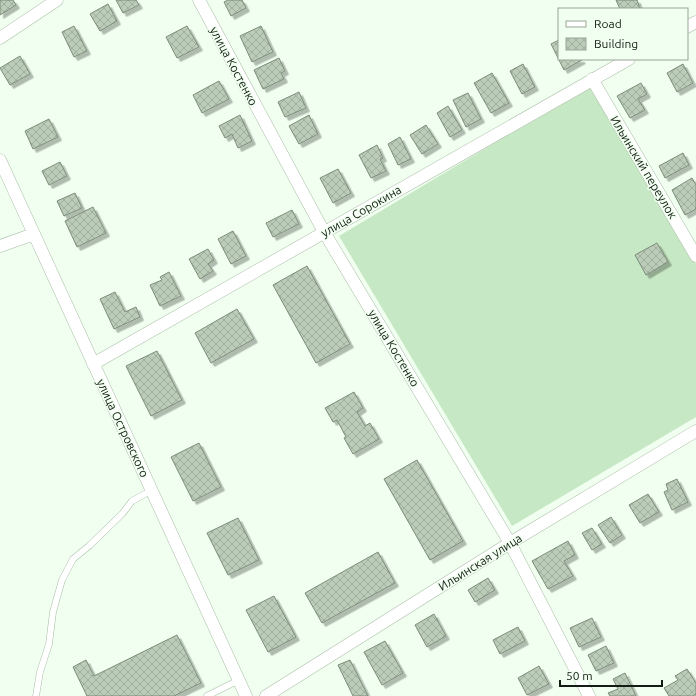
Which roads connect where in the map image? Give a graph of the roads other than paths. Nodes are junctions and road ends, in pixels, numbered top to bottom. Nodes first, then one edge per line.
1 (57, 0) edge
2 (198, 0) edge
3 (0, 38) edge
4 (627, 60) edge
5 (592, 79) junction
6 (0, 160) edge
7 (324, 232) junction
8 (34, 234) junction
9 (0, 246) edge
10 (696, 256) edge
11 (93, 364) junction
12 (696, 431) edge
13 (152, 490) junction
14 (510, 543) junction
15 (239, 680) junction
16 (36, 696) edge
17 (207, 696) edge
18 (246, 696) edge
19 (266, 696) edge
20 (589, 696) edge

1 - 3 street
2 - 7 street, улица Костенко
4 - 5 street, улица Сорокина
5 - 7 street, улица Сорокина
5 - 10 street, Ильинский переулок
6 - 8 street, улица Островского
7 - 11 street, улица Сорокина
7 - 14 street, улица Костенко
8 - 9 street
8 - 11 street, улица Островского
11 - 13 street, улица Островского
12 - 14 street, Ильинская улица
13 - 15 street, улица Островского
13 - 16 lane
14 - 19 street, Ильинская улица
14 - 20 street, улица Костенко
15 - 17 lane
15 - 18 street, улица Островского

